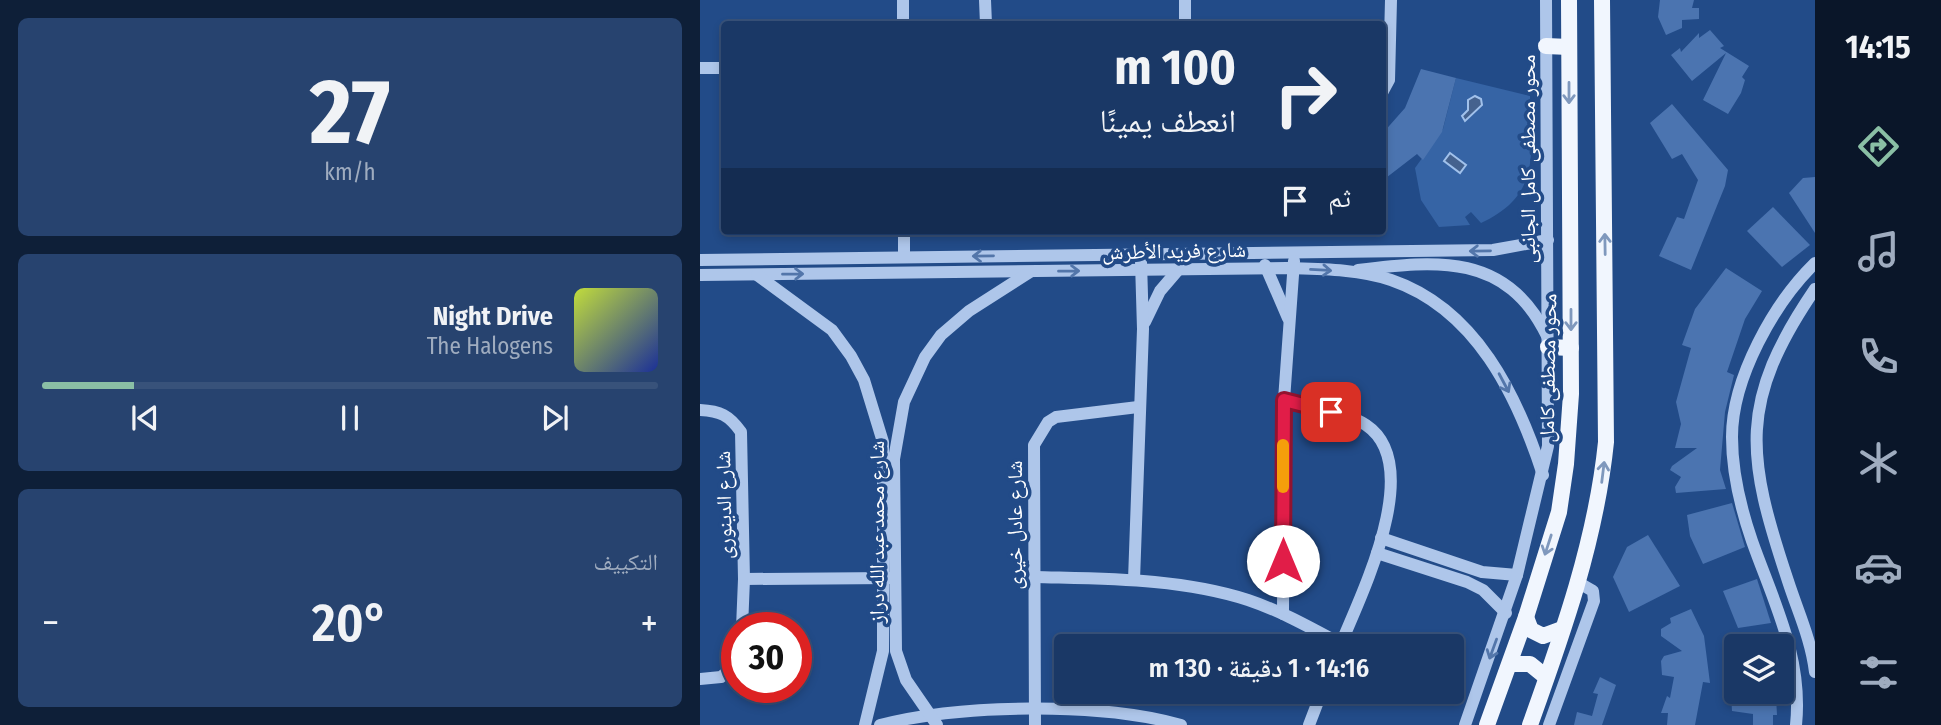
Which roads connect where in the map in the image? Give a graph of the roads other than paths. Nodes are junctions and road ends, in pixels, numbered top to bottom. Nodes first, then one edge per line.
1 (903, 0) edge
2 (985, 0) edge
3 (1185, 0) edge
4 (1391, 0) edge
5 (1546, 0) edge
6 (1569, 0) edge
7 (1602, 0) edge
8 (903, 21) edge
9 (986, 21) edge
10 (1185, 21) edge
11 (1546, 46) junction
12 (1569, 47) junction
13 (700, 68) edge
14 (721, 68) edge
15 (1386, 86) edge
16 (904, 235) edge
17 (1548, 240) junction
18 (1269, 253) junction
19 (1288, 253) junction
20 (1141, 254) junction
21 (904, 257) junction
22 (836, 258) junction
23 (700, 260) edge
24 (1815, 263) edge
25 (1266, 269) junction
26 (1295, 269) junction
27 (1141, 270) junction
28 (1178, 270) junction
29 (1030, 271) junction
30 (1347, 271) junction
31 (836, 274) junction
32 (700, 275) edge
33 (757, 275) junction
34 (1815, 289) edge
35 (1288, 318) junction
36 (1143, 329) junction
37 (1548, 343) junction
38 (1571, 348) junction
39 (1284, 400) junction
40 (1138, 407) junction
41 (700, 410) edge
42 (889, 459) junction
43 (1542, 475) junction
44 (1381, 538) junction
45 (1377, 553) junction
46 (1517, 575) junction
47 (1034, 577) junction
48 (889, 578) junction
49 (744, 579) junction
50 (1134, 580) junction
51 (1579, 583) junction
52 (1799, 608) junction
53 (743, 612) edge
54 (1506, 613) junction
55 (1283, 614) junction
56 (1526, 617) junction
57 (1782, 618) junction
58 (1805, 627) junction
59 (1562, 629) junction
60 (1320, 634) edge
61 (1345, 634) edge
62 (1787, 634) joint
63 (890, 651) junction
64 (1510, 664) junction
65 (1794, 667) edge
66 (1815, 673) edge
67 (721, 677) edge
68 (1546, 677) junction
69 (700, 679) edge
70 (1317, 704) edge
71 (1035, 709) junction
72 (934, 720) edge
73 (865, 725) edge
74 (880, 725) edge
75 (1035, 725) edge
76 (1181, 725) edge
77 (1309, 725) edge
78 (1465, 725) edge
79 (1487, 725) edge
80 (1530, 725) edge
81 (1549, 725) edge
82 (1796, 725) edge

1 - 8 street
2 - 9 street
3 - 10 street
4 - 15 street
5 - 11 street, محور مصطفى كامل الجانبى
6 - 12 main road, محور مصطفى كامل
51 -> 7 main road
11 - 12 main road
11 - 17 street, محور مصطفى كامل الجانبى
12 -> 38 main road, محور مصطفى كامل
13 - 14 street
16 - 21 street
17 -> 19 street, شارع فريد الأطرش
17 - 37 street, محور مصطفى كامل الجانبى
18 - 19 street, شارع فريد الأطرش
18 - 20 street, شارع فريد الأطرش
18 - 25 street
19 - 26 street
20 -> 21 street, شارع فريد الأطرش
20 - 27 street
21 - 22 street, شارع فريد الأطرش
22 - 23 street, شارع فريد الأطرش
22 - 31 street
24 - 57 street
25 - 26 street, شارع فريد الأطرش
25 - 28 street, شارع فريد الأطرش
25 - 35 street
26 -> 30 street, شارع فريد الأطرش
26 - 35 street
27 - 28 street, شارع فريد الأطرش
29 -> 27 street, شارع فريد الأطرش
27 - 36 street
28 - 36 street
29 - 31 street, شارع فريد الأطرش
29 - 42 street, شارع محمد عبد الله دراز
30 - 37 street
30 -> 43 street, شارع فريد الأطرش
33 -> 31 street, شارع فريد الأطرش
32 - 33 street, شارع فريد الأطرش
33 - 42 street, شارع محمد عبد الله دراز
34 - 52 street
35 - 39 street
36 - 40 street
37 - 38 main road
37 - 43 street, محور مصطفى كامل الجانبى
38 -> 56 main road, محور مصطفى كامل
39 - 44 street
39 - 55 street
40 - 47 street, شارع عادل خيرى
40 - 50 street
41 - 49 street, شارع الدينورى
42 - 48 street, شارع محمد عبد الله دراز
43 - 46 street, محور مصطفى كامل الجانبى
44 - 45 street
44 - 46 street
45 - 54 street
45 - 61 street
46 - 54 street, محور مصطفى كامل الجانبى
47 - 50 street
47 - 71 street, شارع عادل خيرى
48 - 49 street
48 - 63 street, شارع محمد عبد الله دراز
49 - 53 street, شارع الدينورى
50 - 55 street
51 - 59 main road
51 - 81 street
52 - 57 street
52 - 58 street
54 -> 78 street, محور مصطفى كامل الجانبى
55 - 60 street
56 - 59 main road
56 - 64 main road, محور مصطفى كامل
57 - 62 street
58 - 62 street
58 - 66 street
59 - 68 main road
63 - 72 street, شارع محمد عبد الله دراز
63 - 73 street, شارع محمد عبد الله دراز
64 - 68 main road
64 - 79 main road, محور مصطفى كامل
65 - 82 street
67 - 69 street
68 - 80 main road
70 - 77 street
71 - 72 street
71 - 75 street, شارع عادل خيرى
71 - 76 street
72 - 74 street

